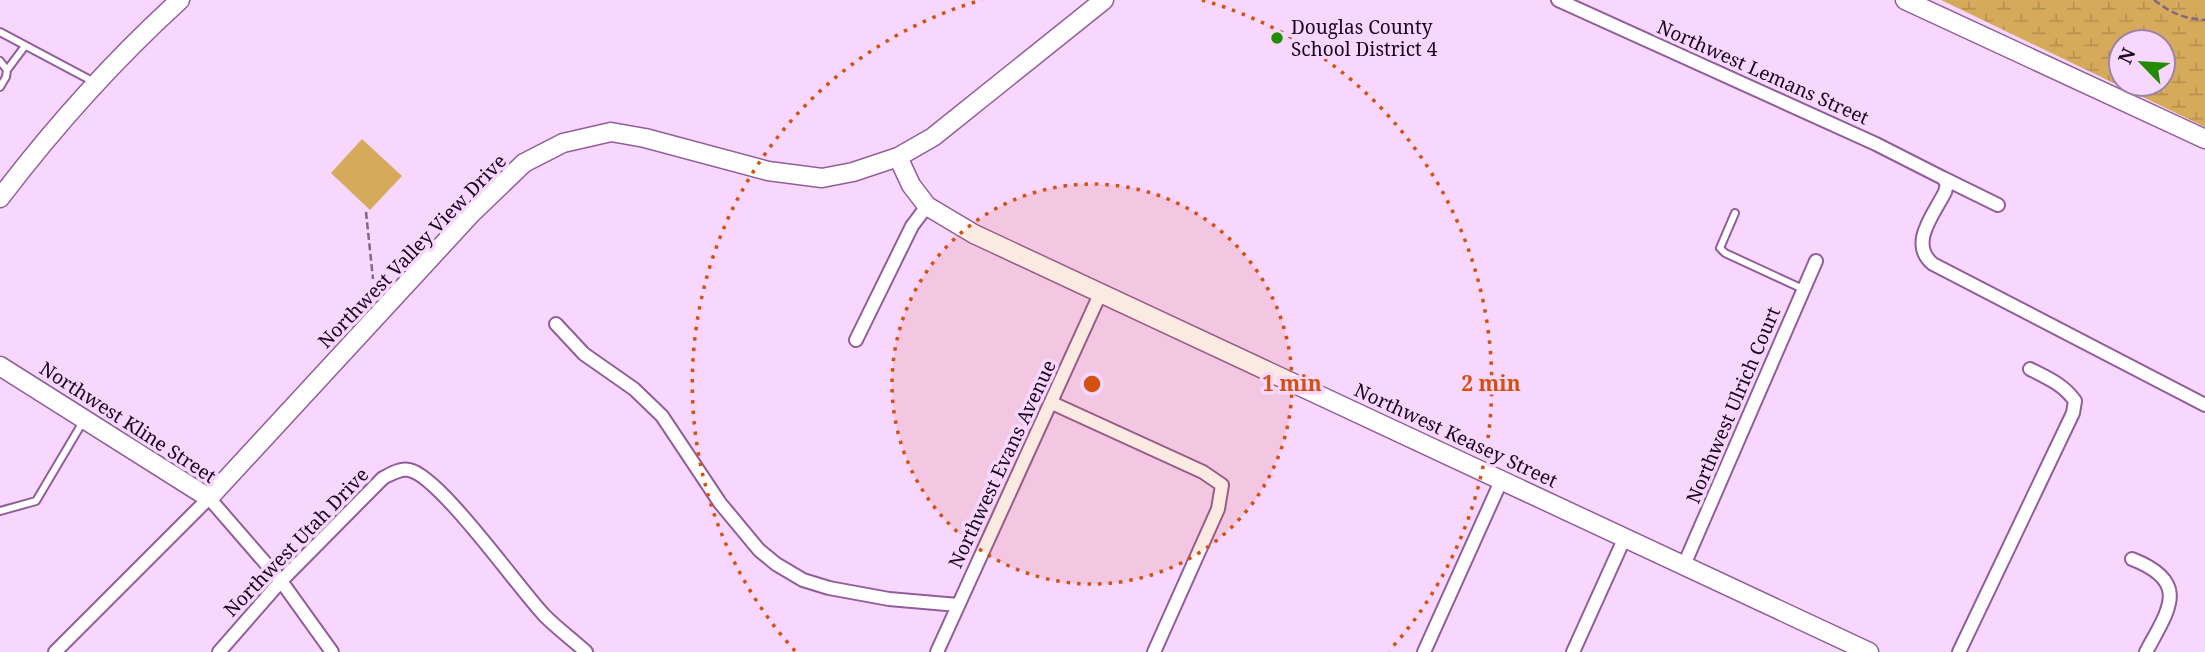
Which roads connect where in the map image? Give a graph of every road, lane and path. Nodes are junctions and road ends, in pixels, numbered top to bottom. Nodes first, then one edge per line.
1 (180, 0) edge
2 (1104, 0) edge
3 (1558, 0) edge
4 (1905, 0) edge
5 (2154, 0) edge
6 (2205, 20) edge
7 (0, 32) edge
8 (26, 46) junction
9 (0, 61) edge
10 (7, 70) junction
11 (96, 83) junction
12 (0, 87) edge
13 (2205, 139) edge
14 (898, 158) junction
15 (1943, 177) junction
16 (0, 198) edge
17 (1998, 205) dead end
18 (927, 206) junction
19 (366, 212) dead end
20 (1735, 213) dead end
21 (1816, 261) dead end
22 (373, 279) dead end
23 (1804, 289) junction
24 (1101, 292) junction
25 (556, 324) dead end
26 (856, 340) dead end
27 (0, 366) edge
28 (2030, 369) dead end
29 (1052, 403) junction
30 (2205, 405) edge
31 (85, 419) junction
32 (1502, 479) junction
33 (209, 498) junction
34 (0, 511) edge
35 (1625, 537) junction
36 (2132, 559) dead end
37 (1684, 565) junction
38 (281, 581) junction
39 (958, 605) junction
40 (1844, 647) edge
41 (55, 652) edge
42 (219, 652) edge
43 (332, 652) edge
44 (586, 652) edge
45 (937, 652) edge
46 (1154, 652) edge
47 (1423, 652) edge
48 (1573, 652) edge
49 (1869, 652) edge
50 (1959, 652) edge
51 (2146, 652) edge

1 - 11 street
2 - 14 street, Northwest Valley View Drive
3 - 15 street, Northwest Lemans Street
4 - 13 street
5 - 6 path
7 - 8 lane
8 - 10 lane
8 - 11 lane
9 - 10 lane
10 - 12 lane
11 - 16 street
14 - 18 street, Northwest Keasey Street
14 - 33 street, Northwest Valley View Drive
15 - 17 street, Northwest Lemans Street
15 - 30 street
18 - 24 street, Northwest Keasey Street
18 - 26 street
19 - 22 path
20 - 23 lane
21 - 23 street, Northwest Ulrich Court
23 - 37 street, Northwest Ulrich Court
24 - 29 street, Northwest Evans Avenue
24 - 32 street, Northwest Keasey Street
25 - 39 street
27 - 31 street, Northwest Kline Street
28 - 50 street
29 - 39 street, Northwest Evans Avenue
29 - 46 street
31 - 33 street, Northwest Kline Street
31 - 34 lane
32 - 35 street, Northwest Keasey Street
32 - 47 street
33 - 38 street, Northwest Kline Street
33 - 41 street, Northwest Valley View Drive
35 - 37 street, Northwest Keasey Street
35 - 48 street
36 - 51 street
37 - 40 street, Northwest Keasey Street
38 - 42 street, Northwest Utah Drive
38 - 43 street, Northwest Kline Street
38 - 44 street, Northwest Utah Drive
39 - 45 street, Northwest Evans Avenue
40 - 49 street, Northwest Keasey Street

